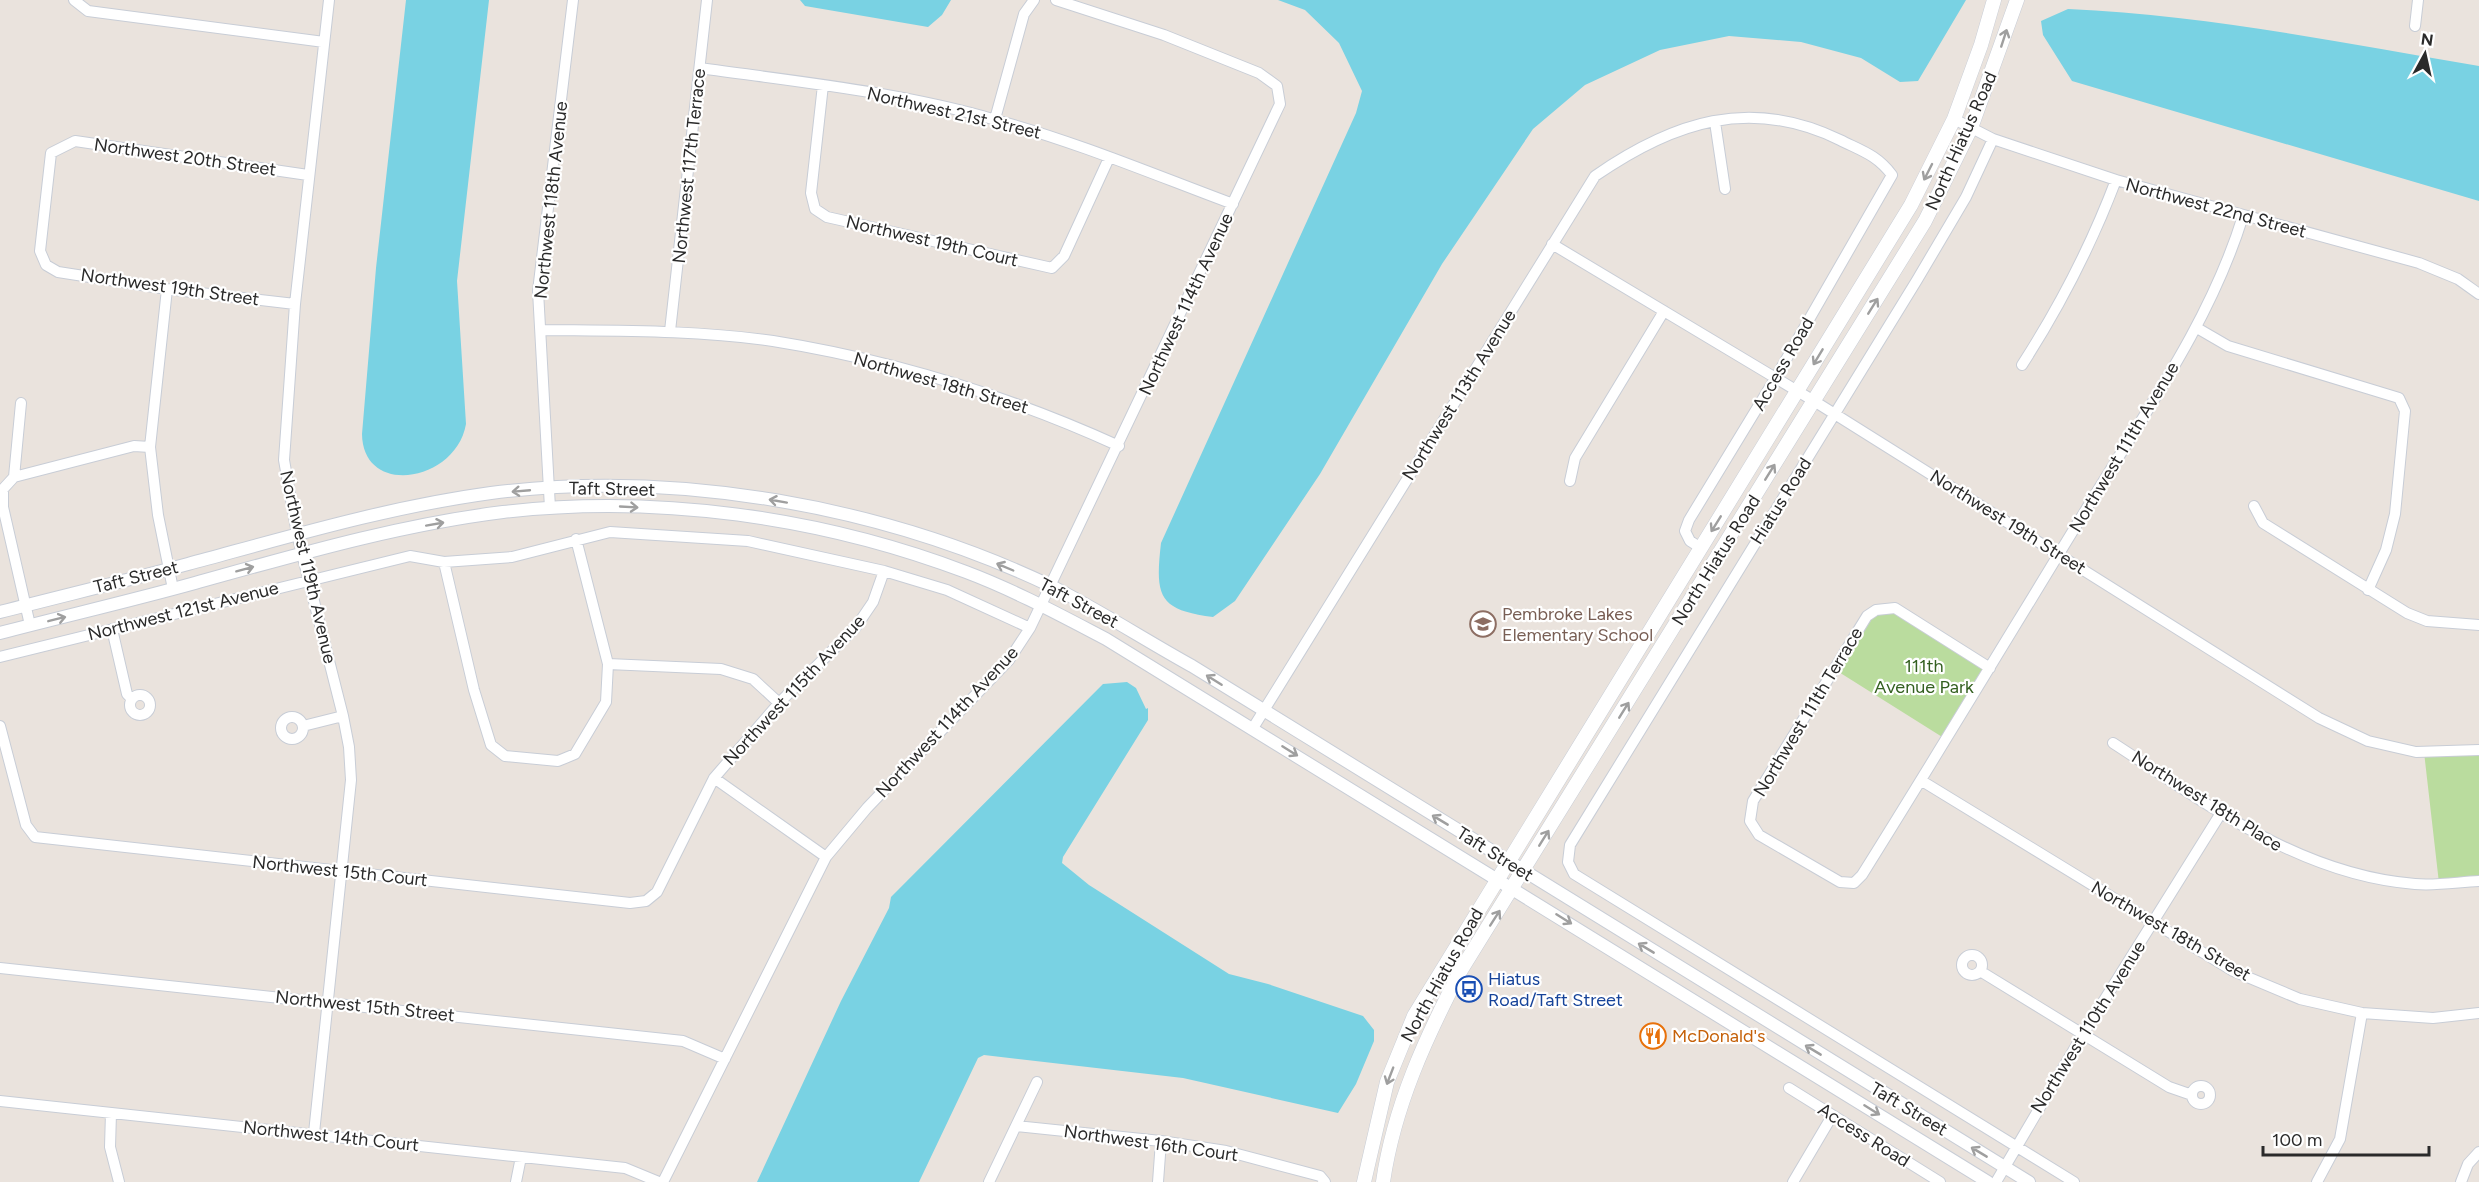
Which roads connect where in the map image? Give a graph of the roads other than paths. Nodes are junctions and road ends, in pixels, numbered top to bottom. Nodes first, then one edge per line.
1 (329, 0) edge
2 (573, 0) edge
3 (707, 0) edge
4 (1034, 0) edge
5 (1056, 0) edge
6 (1994, 0) edge
7 (2017, 0) edge
8 (2418, 0) edge
9 (74, 1) edge
10 (2415, 26) dead end
11 (324, 42) junction
12 (700, 68) junction
13 (823, 85) junction
14 (995, 119) junction
15 (1954, 119) junction
16 (1715, 122) junction
17 (1971, 128) junction
18 (1993, 140) junction
19 (1109, 158) junction
20 (308, 175) junction
21 (2116, 180) junction
22 (1725, 189) dead end
23 (1233, 204) junction
24 (2243, 216) junction
25 (1552, 244) junction
26 (46, 265) joint
27 (167, 289) junction
28 (2479, 294) edge
29 (295, 304) junction
30 (1664, 311) junction
31 (2197, 328) junction
32 (542, 330) junction
33 (670, 332) junction
34 (2022, 364) dead end
35 (1776, 377) junction
36 (1797, 391) junction
37 (1814, 401) junction
38 (21, 403) dead end
39 (1835, 414) junction
40 (1119, 446) junction
41 (150, 447) junction
42 (14, 477) junction
43 (1570, 481) dead end
44 (549, 488) junction
45 (805, 506) junction
46 (2254, 506) dead end
47 (550, 508) junction
48 (800, 525) junction
49 (297, 534) junction
50 (576, 538) junction
51 (1701, 548) junction
52 (302, 554) junction
53 (2059, 554) junction
54 (444, 562) junction
55 (169, 569) junction
56 (884, 571) junction
57 (309, 579) junction
58 (1051, 586) junction
59 (173, 589) junction
60 (2368, 590) junction
61 (1042, 605) junction
62 (25, 606) junction
63 (0, 612) edge
64 (30, 625) junction
65 (2479, 625) edge
66 (1030, 628) junction
67 (112, 629) junction
68 (0, 633) edge
69 (0, 657) edge
70 (608, 664) junction
71 (1990, 668) junction
72 (132, 699) dead end
73 (779, 703) junction
74 (1263, 710) junction
75 (343, 716) junction
76 (0, 726) edge
77 (303, 726) dead end
78 (1253, 728) junction
79 (2113, 743) dead end
80 (1576, 749) junction
81 (2479, 750) edge
82 (1338, 757) junction
83 (1593, 759) junction
84 (1327, 774) junction
85 (714, 778) junction
86 (1922, 781) junction
87 (2221, 813) junction
88 (826, 857) junction
89 (1508, 862) junction
90 (1568, 862) joint
91 (342, 870) junction
92 (1523, 873) junction
93 (1497, 878) junction
94 (2479, 881) edge
95 (1854, 883) joint
96 (1514, 888) junction
97 (646, 901) joint
98 (2153, 923) junction
99 (1670, 962) junction
100 (0, 968) edge
101 (1980, 971) dead end
102 (1658, 978) junction
103 (329, 1003) junction
104 (2362, 1013) junction
105 (2479, 1013) edge
106 (1771, 1025) junction
107 (2083, 1034) junction
108 (1760, 1041) junction
109 (725, 1059) junction
110 (1037, 1082) dead end
111 (1789, 1088) dead end
112 (2192, 1095) dead end
113 (0, 1101) edge
114 (111, 1113) junction
115 (1832, 1116) junction
116 (1016, 1126) junction
117 (314, 1133) junction
118 (1161, 1141) junction
119 (2015, 1146) junction
120 (2479, 1152) edge
121 (520, 1157) junction
122 (2004, 1167) junction
123 (1323, 1179) edge
124 (119, 1182) edge
125 (516, 1182) edge
126 (661, 1182) edge
127 (989, 1182) edge
128 (1158, 1182) edge
129 (1364, 1182) edge
130 (1383, 1182) edge
131 (1793, 1182) edge
132 (1940, 1182) edge
133 (1988, 1182) edge
134 (1996, 1182) edge
135 (2029, 1182) edge
136 (2074, 1182) edge
137 (2317, 1182) edge
138 (2461, 1182) edge

1 - 11 street, Northwest 119th Avenue
2 - 32 street, Northwest 118th Avenue
3 - 12 street, Northwest 117th Terrace
4 - 14 street
5 - 23 street, Northwest 114th Avenue
6 - 15 main road, North Hiatus Road
17 -> 7 main road, North Hiatus Road
8 - 10 street
9 - 11 street
11 - 20 street, Northwest 119th Avenue
12 - 13 street, Northwest 21st Street
12 - 33 street, Northwest 117th Terrace
13 - 14 street, Northwest 21st Street
13 - 19 street, Northwest 19th Court
14 - 19 street, Northwest 21st Street
15 - 17 street, Northwest 22nd Street
15 -> 36 main road, North Hiatus Road
16 - 22 street
16 - 25 street, Northwest 113th Avenue
16 - 35 street, Access Road
17 - 18 street, Northwest 22nd Street
37 -> 17 main road, North Hiatus Road
18 - 21 street, Northwest 22nd Street
18 - 39 street, Hiatus Road
19 - 23 street, Northwest 21st Street
20 - 26 street, Northwest 20th Street
20 - 29 street, Northwest 119th Avenue
21 - 24 street, Northwest 22nd Street
21 - 34 street
23 - 40 street, Northwest 114th Avenue
24 - 28 street, Northwest 22nd Street
24 - 31 street, Northwest 111th Avenue
25 - 30 street, Northwest 19th Street
25 - 74 street, Northwest 113th Avenue
26 - 27 street, Northwest 19th Street
27 - 29 street, Northwest 19th Street
27 - 41 street
29 - 49 street, Northwest 119th Avenue
30 - 35 street, Northwest 19th Street
30 - 43 street
31 - 53 street, Northwest 111th Avenue
31 - 60 street
32 - 33 street, Northwest 18th Street
32 - 44 street, Northwest 118th Avenue
33 - 40 street, Northwest 18th Street
35 - 36 street, Northwest 19th Street
35 - 51 street, Access Road
36 - 37 street, Northwest 19th Street
36 -> 51 main road, North Hiatus Road
37 - 39 street, Northwest 19th Street
83 -> 37 main road, North Hiatus Road
38 - 42 street
39 - 53 street, Northwest 19th Street
39 - 90 street, Hiatus Road
40 - 58 street, Northwest 114th Avenue
41 - 42 street
41 - 55 street
42 - 62 street
45 -> 44 street, Taft Street
44 - 47 street, Northwest 118th Avenue
44 -> 49 street, Taft Street
45 - 48 street
58 -> 45 street, Taft Street
46 - 60 street
47 -> 48 street, Taft Street
52 -> 47 street, Taft Street
48 - 61 street, Taft Street
49 - 52 street, Northwest 119th Avenue
49 - 55 street, Taft Street
50 - 54 street, Northwest 121st Avenue
50 - 56 street, Northwest 121st Avenue
50 - 70 street
51 - 80 main road, North Hiatus Road
52 - 57 street, Northwest 119th Avenue
59 -> 52 street, Taft Street
53 - 71 street, Northwest 111th Avenue
53 - 81 street, Northwest 19th Street
54 - 57 street, Northwest 121st Avenue
54 - 70 street
55 - 59 street
55 - 62 street, Taft Street
56 - 66 street, Northwest 121st Avenue
56 - 73 street, Northwest 115th Avenue
57 - 67 street, Northwest 121st Avenue
57 - 75 street, Northwest 119th Avenue
58 - 61 street, Northwest 114th Avenue
74 -> 58 street, Taft Street
64 -> 59 street, Taft Street
60 - 65 street
61 - 66 street, Northwest 114th Avenue
61 - 78 street, Taft Street
62 - 63 street, Taft Street
62 - 64 street
64 - 68 street, Taft Street
66 - 88 street, Northwest 114th Avenue
67 - 69 street, Northwest 121st Avenue
67 - 72 street
70 - 73 street
71 - 86 street, Northwest 111th Avenue
71 - 95 street, Northwest 111th Terrace
73 - 85 street, Northwest 115th Avenue
74 - 78 street, Northwest 113th Avenue
74 - 82 street, Taft Street
75 - 77 street
75 - 91 street, Northwest 119th Avenue
76 - 91 street, Northwest 15th Court
78 -> 84 street, Taft Street
79 - 87 street, Northwest 18th Place
80 - 83 main road
80 - 89 main road, North Hiatus Road
82 - 84 street
89 -> 82 street, Taft Street
92 -> 83 main road, North Hiatus Road
84 - 93 street, Taft Street
85 - 88 street
85 - 97 street, Northwest 115th Avenue
86 - 95 street, Northwest 111th Avenue
86 - 98 street, Northwest 18th Street
87 - 94 street, Northwest 18th Place
87 - 98 street, Northwest 110th Avenue
88 - 109 street, Northwest 114th Avenue
89 - 92 street, Taft Street
89 - 93 main road, North Hiatus Road
90 - 119 street, Taft Street
91 - 97 street, Northwest 15th Court
91 - 103 street, Northwest 119th Avenue
92 - 96 main road, North Hiatus Road
99 -> 92 street, Taft Street
93 - 96 street, Taft Street
93 -> 129 main road, North Hiatus Road
96 -> 102 street, Taft Street
130 -> 96 main road, North Hiatus Road
98 - 104 street, Northwest 18th Street
98 - 107 street, Northwest 110th Avenue
99 - 102 street
99 - 106 street, Taft Street
100 - 103 street, Northwest 15th Street
101 - 107 street
102 - 108 street, Taft Street
103 - 109 street, Northwest 15th Street
103 - 117 street, Northwest 119th Avenue
104 - 105 street, Northwest 18th Street
104 - 137 street
106 - 108 street
122 -> 106 street, Taft Street
107 - 112 street
107 - 119 street, Northwest 110th Avenue
108 -> 133 street, Taft Street
109 - 126 street, Northwest 114th Avenue
110 - 116 street
111 - 115 street, Access Road
113 - 114 street, Northwest 14th Court
114 - 117 street, Northwest 14th Court
114 - 124 street
115 - 131 street
115 - 132 street, Access Road
116 - 118 street, Northwest 16th Court
116 - 127 street
117 - 121 street, Northwest 14th Court
118 - 123 street, Northwest 16th Court
118 - 128 street
119 - 122 street, Northwest 110th Avenue
119 - 136 street, Taft Street
120 - 138 street
121 - 125 street
121 - 126 street, Northwest 14th Court
122 - 134 street, Northwest 110th Avenue
122 - 135 street, Taft Street

